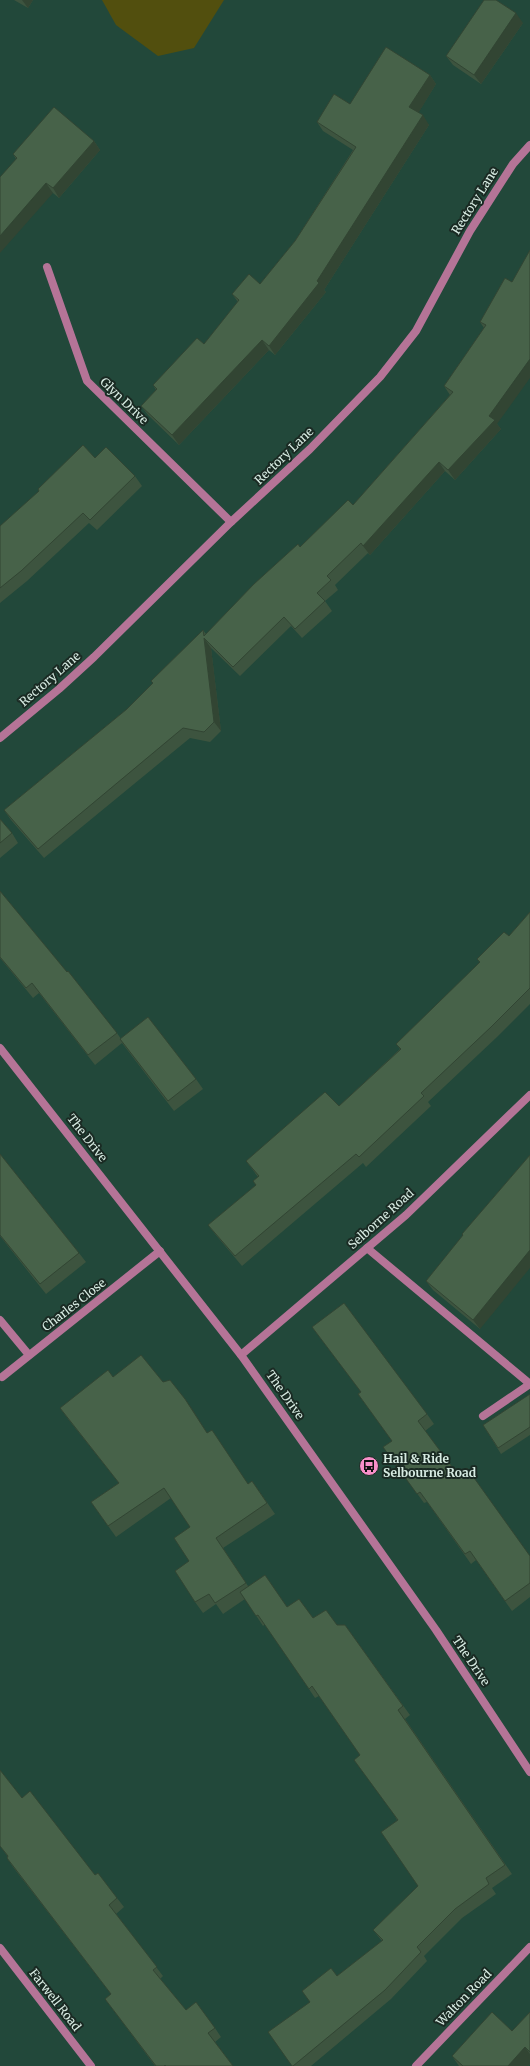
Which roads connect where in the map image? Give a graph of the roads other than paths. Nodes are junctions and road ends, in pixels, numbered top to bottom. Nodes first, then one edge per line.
1 (530, 145) edge
2 (48, 267) dead end
3 (231, 522) junction
4 (0, 738) edge
5 (0, 1048) edge
6 (530, 1094) edge
7 (367, 1248) junction
8 (160, 1251) junction
9 (0, 1320) edge
10 (29, 1355) junction
11 (242, 1355) junction
12 (2, 1377) dead end
13 (483, 1416) dead end
14 (530, 1772) edge
15 (0, 1948) edge
16 (530, 1948) edge
17 (91, 2066) edge
18 (416, 2066) edge

1 - 3 street, Rectory Lane
2 - 3 street, Glyn Drive
3 - 4 street, Rectory Lane
5 - 8 street, The Drive
6 - 7 street, Selborne Road
7 - 11 street, Selborne Road
7 - 13 street
8 - 10 street, Charles Close
8 - 11 street, The Drive
9 - 10 street
10 - 12 street, Charles Close
11 - 14 street, The Drive
15 - 17 street, Farwell Road
16 - 18 street, Walton Road

